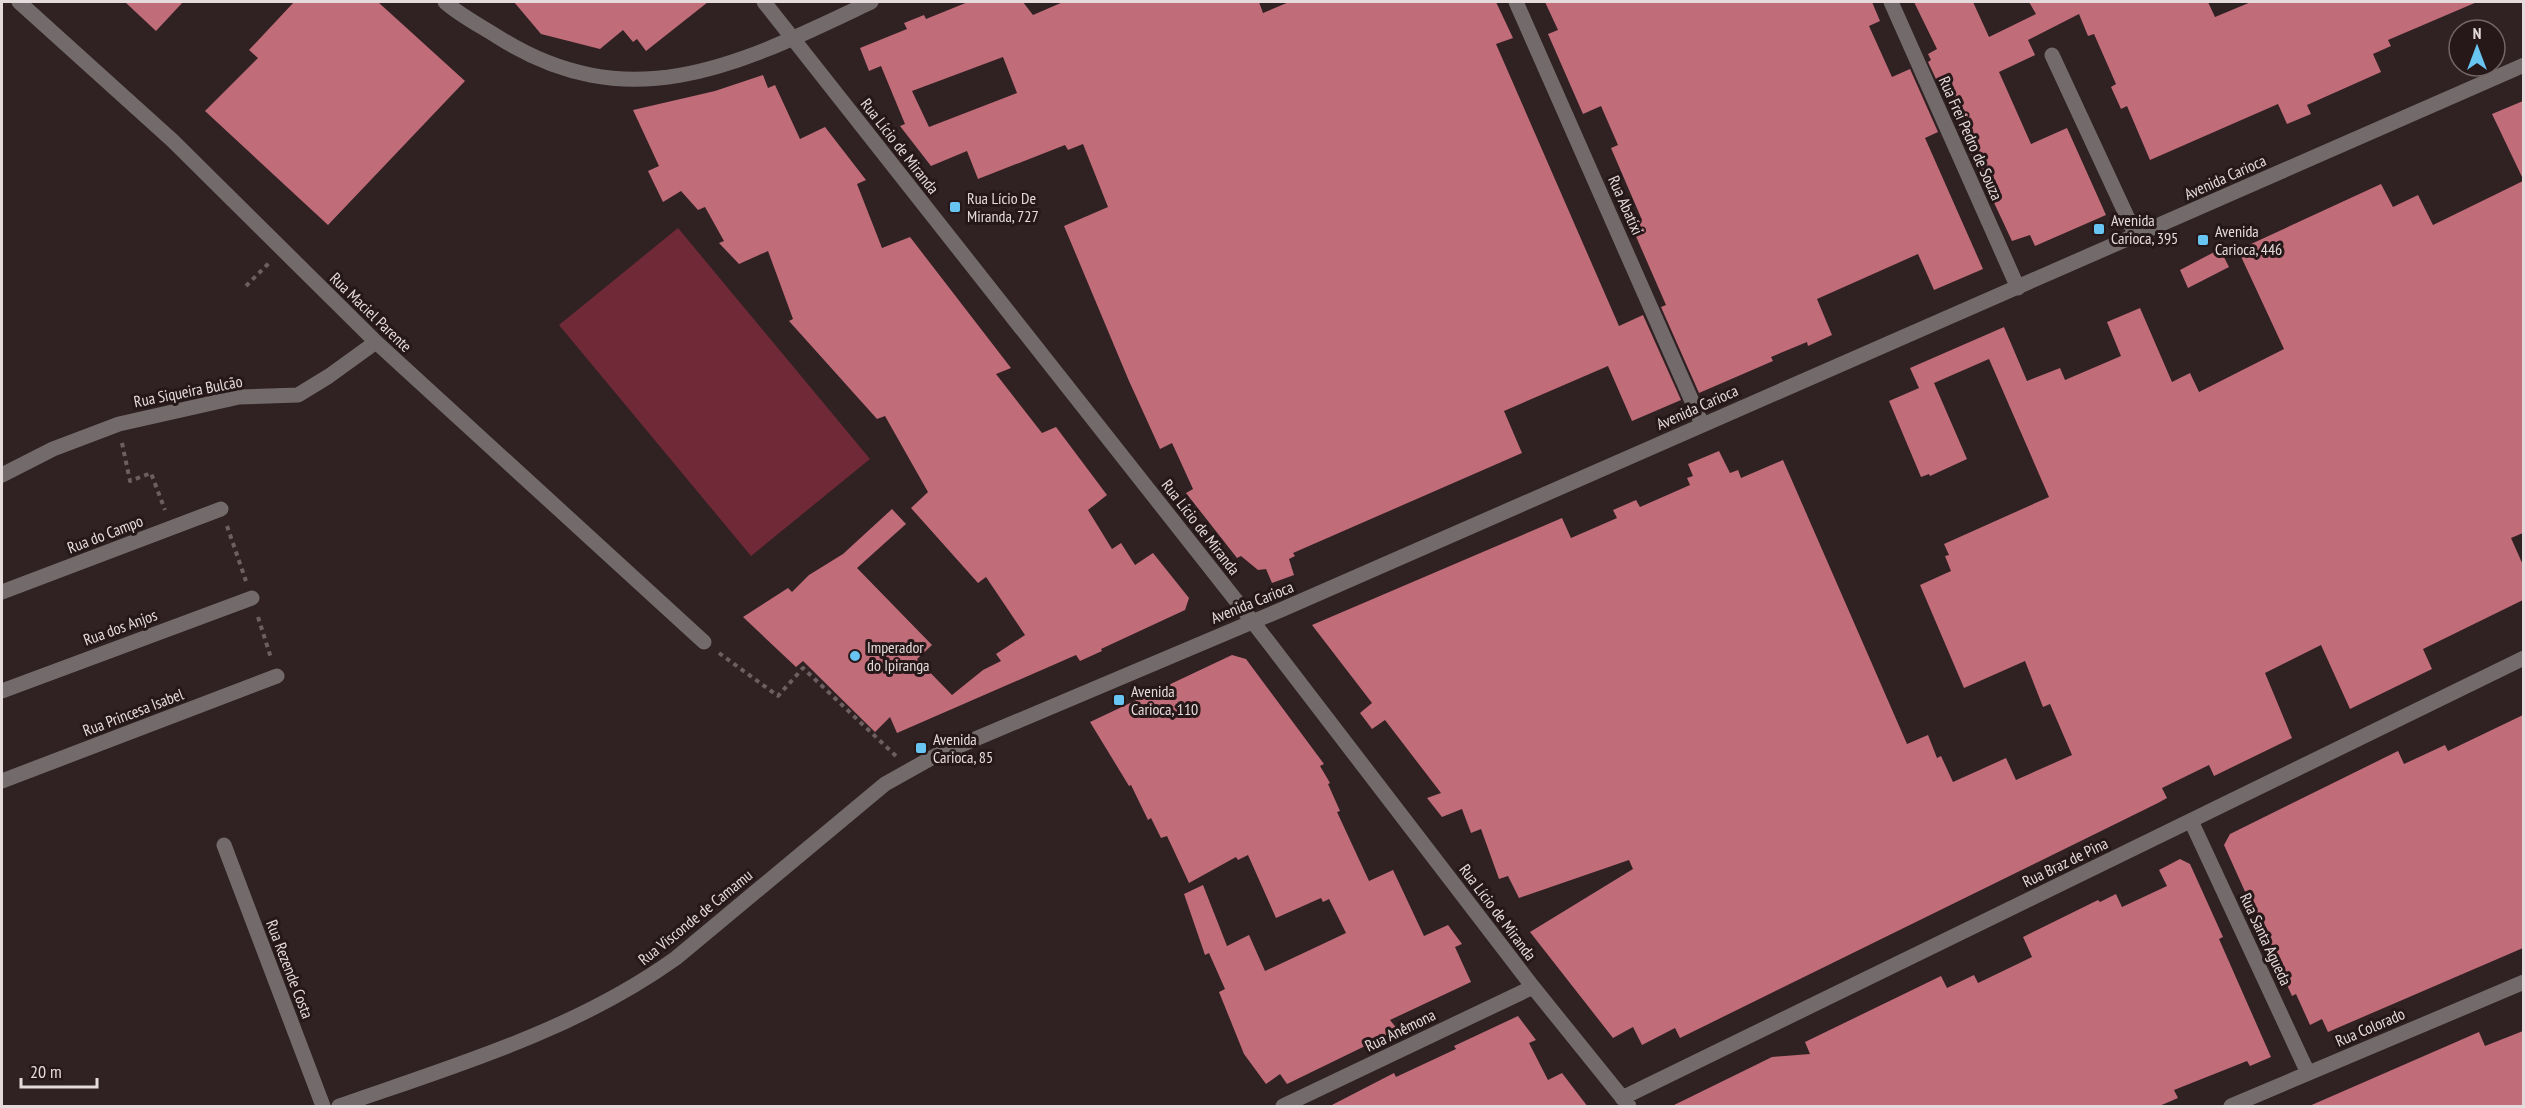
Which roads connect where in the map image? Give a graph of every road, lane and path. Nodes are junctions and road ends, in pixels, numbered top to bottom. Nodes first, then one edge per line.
1 (19, 2) edge
2 (445, 2) edge
3 (764, 2) edge
4 (871, 2) edge
5 (1516, 2) edge
6 (1891, 2) edge
7 (792, 39) junction
8 (2052, 55) dead end
9 (2523, 65) edge
10 (2136, 236) junction
11 (283, 250) junction
12 (246, 286) dead end
13 (2018, 288) junction
14 (376, 342) junction
15 (119, 424) junction
16 (1702, 424) junction
17 (2, 475) edge
18 (221, 509) dead end
19 (172, 528) junction
20 (2, 592) edge
21 (252, 598) dead end
22 (1253, 622) junction
23 (704, 642) joint
24 (2523, 658) edge
25 (277, 676) dead end
26 (2, 691) edge
27 (911, 770) junction
28 (2, 781) edge
29 (885, 784) joint
30 (2191, 821) junction
31 (224, 844) dead end
32 (2523, 982) edge
33 (1533, 987) junction
34 (2308, 1073) junction
35 (1626, 1102) edge
36 (2251, 1103) edge
37 (323, 1107) edge
38 (339, 1107) edge
39 (1283, 1107) edge
40 (2231, 1107) edge

1 - 11 street, Rua Maciel Parente
2 - 7 street
3 - 7 street, Rua Lício de Miranda
4 - 7 street
5 - 16 street, Rua Abatixi
6 - 13 street, Rua Frei Pedro de Souza
7 - 22 street, Rua Lício de Miranda
8 - 10 street
9 - 10 street, Avenida Carioca
10 - 13 street, Avenida Carioca
11 - 12 path
11 - 14 street, Rua Maciel Parente
13 - 16 street, Avenida Carioca
14 - 15 street, Rua Siqueira Bulcão
14 - 23 street, Rua Maciel Parente
15 - 17 street, Rua Siqueira Bulcão
15 - 19 path
16 - 22 street, Avenida Carioca
18 - 19 street, Rua do Campo
19 - 20 street, Rua do Campo
21 - 26 street, Rua dos Anjos
22 - 27 street, Avenida Carioca
22 - 33 street, Rua Lício de Miranda
23 - 27 path
24 - 30 street, Rua Braz de Pina
25 - 28 street, Rua Princesa Isabel
27 - 29 street, Avenida Carioca
29 - 38 street, Rua Visconde de Camamu
30 - 34 street, Rua Santa Agueda
30 - 35 street, Rua Braz de Pina
31 - 37 street, Rua Rezende Costa
32 - 34 street, Rua Colorado
33 - 35 street, Rua Lício de Miranda
33 - 39 street, Rua Anêmona
34 - 36 street, Rua Colorado
36 - 40 street, Rua Colorado

